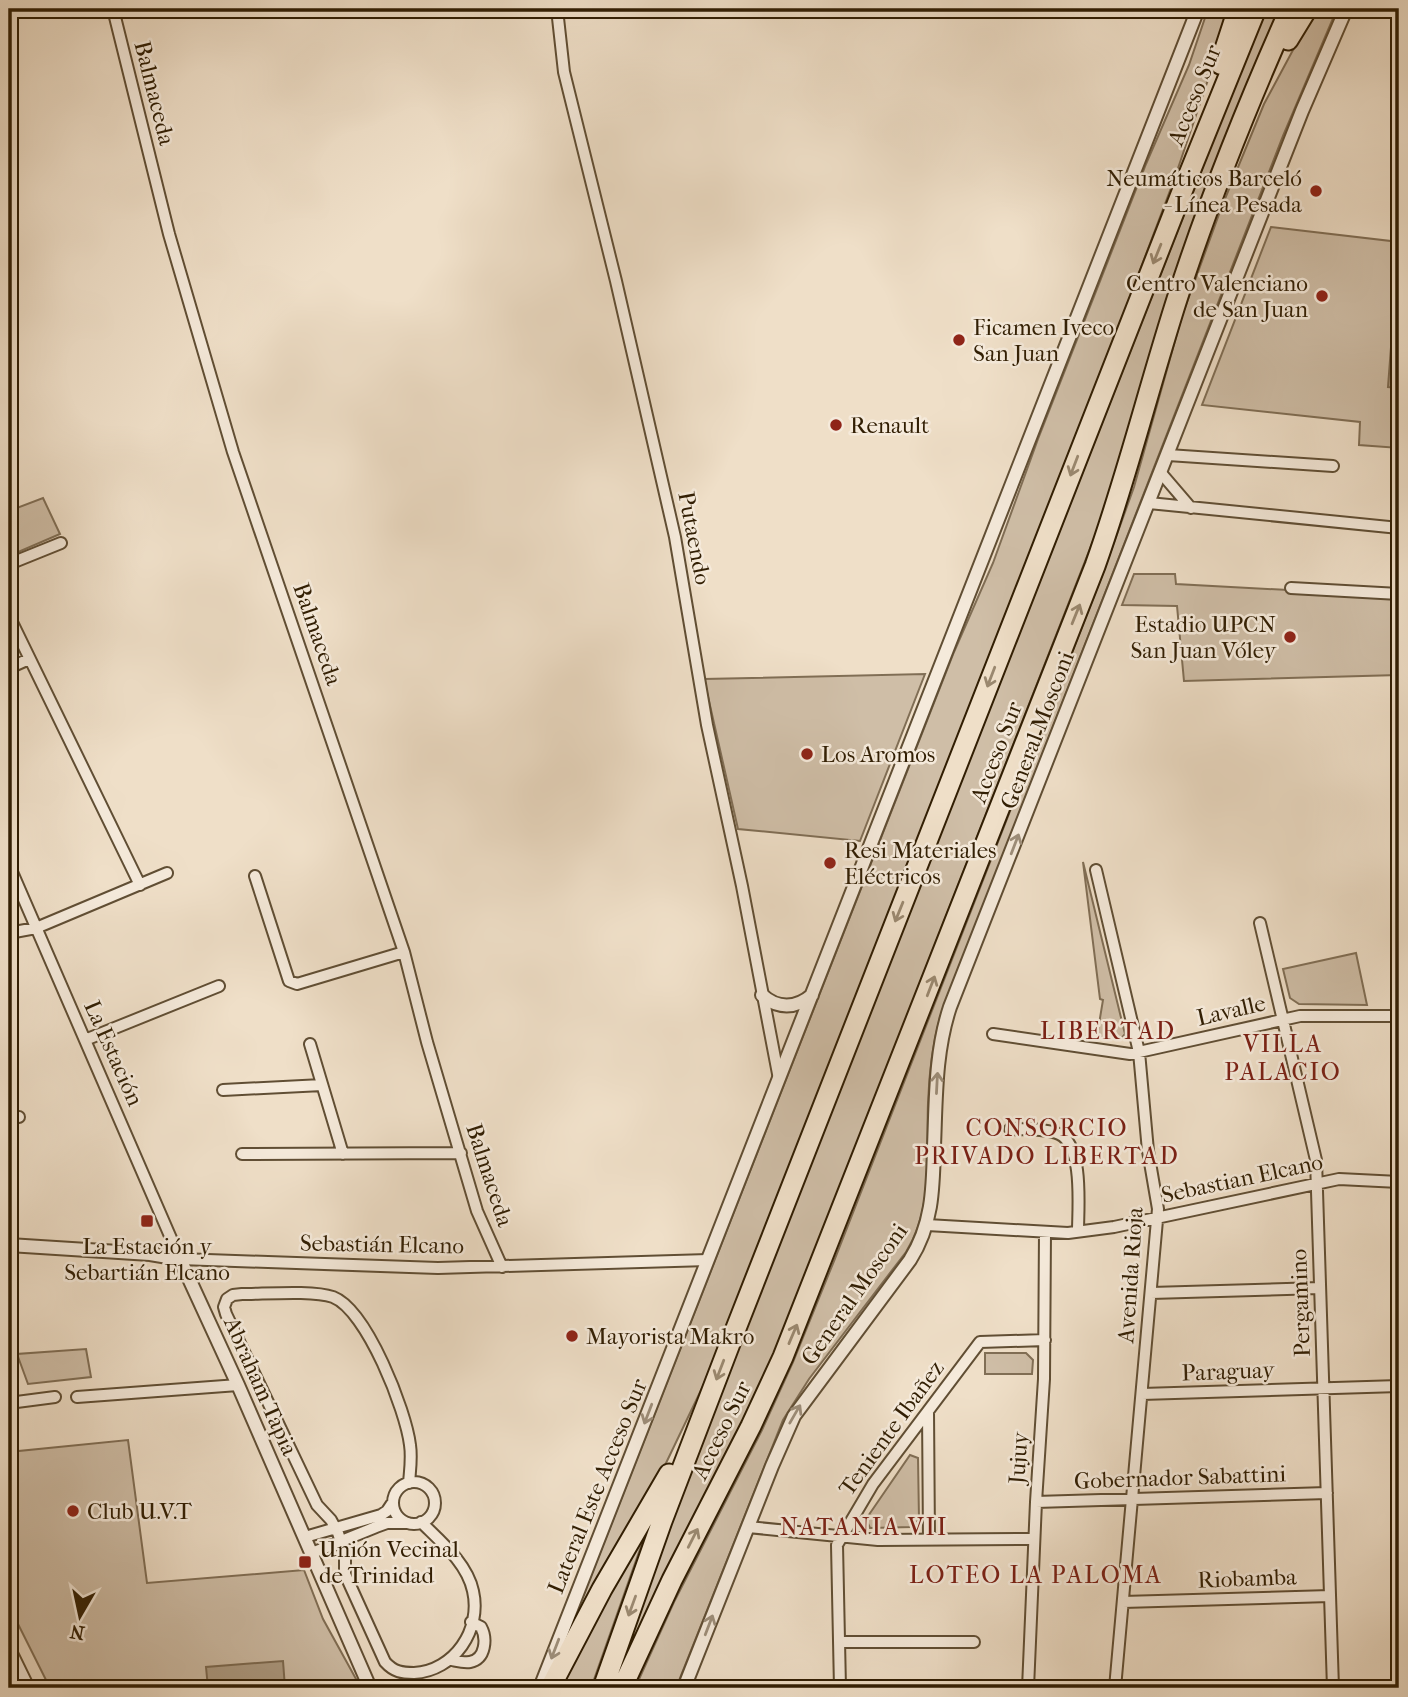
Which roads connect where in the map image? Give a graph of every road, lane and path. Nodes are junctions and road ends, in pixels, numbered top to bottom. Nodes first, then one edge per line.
1 (113, 9) edge
2 (557, 9) edge
3 (1198, 9) edge
4 (1238, 9) edge
5 (1256, 9) edge
6 (1290, 9) edge
7 (1307, 9) edge
8 (1346, 9) edge
9 (1251, 105) junction
10 (1185, 184) junction
11 (1168, 455) junction
12 (1333, 466) dead end
13 (1161, 473) junction
14 (1149, 503) junction
15 (1191, 508) junction
16 (1399, 528) edge
17 (61, 544) dead end
18 (9, 564) edge
19 (1290, 588) dead end
20 (1399, 594) edge
21 (9, 616) edge
22 (29, 659) junction
23 (9, 668) edge
24 (9, 865) edge
25 (1096, 870) dead end
26 (167, 873) dead end
27 (255, 876) dead end
28 (140, 885) junction
29 (1260, 923) dead end
30 (36, 928) junction
31 (9, 933) edge
32 (404, 952) junction
33 (219, 986) dead end
34 (762, 995) junction
35 (812, 995) junction
36 (1398, 1016) edge
37 (1283, 1020) junction
38 (993, 1034) dead end
39 (85, 1040) junction
40 (310, 1044) dead end
41 (1139, 1052) junction
42 (779, 1079) junction
43 (322, 1085) junction
44 (223, 1090) dead end
45 (1010, 1129) dead end
46 (461, 1153) junction
47 (242, 1154) dead end
48 (343, 1154) junction
49 (1399, 1182) edge
50 (1317, 1184) junction
51 (1158, 1218) junction
52 (927, 1226) junction
53 (1045, 1231) junction
54 (1078, 1231) junction
55 (9, 1245) edge
56 (180, 1259) junction
57 (708, 1259) junction
58 (502, 1267) junction
59 (1320, 1288) junction
60 (1151, 1293) junction
61 (1045, 1340) junction
62 (239, 1385) junction
63 (1399, 1386) edge
64 (1323, 1389) junction
65 (1142, 1394) junction
66 (77, 1397) dead end
67 (55, 1398) dead end
68 (9, 1403) edge
69 (928, 1411) junction
70 (704, 1412) junction
71 (409, 1483) junction
72 (1327, 1493) junction
73 (1132, 1499) junction
74 (1035, 1502) junction
75 (393, 1503) junction
76 (421, 1522) junction
77 (408, 1523) junction
78 (748, 1527) junction
79 (335, 1528) junction
80 (842, 1536) junction
81 (305, 1537) junction
82 (1034, 1539) junction
83 (929, 1540) junction
84 (341, 1541) junction
85 (312, 1553) junction
86 (1330, 1596) junction
87 (1123, 1602) junction
88 (471, 1622) junction
89 (839, 1642) junction
90 (974, 1642) dead end
91 (9, 1647) edge
92 (452, 1660) junction
93 (624, 1684) edge
94 (29, 1688) edge
95 (370, 1688) edge
96 (540, 1688) edge
97 (550, 1688) edge
98 (603, 1688) edge
99 (684, 1688) edge
100 (840, 1688) edge
101 (1028, 1688) edge
102 (1115, 1688) edge
103 (1333, 1688) edge

1 - 32 street, Balmaceda
2 - 34 street, Putaendo
3 - 35 street
4 - 10 highway
5 - 10 highway, Acceso Sur
6 - 9 highway, Acceso Sur
7 - 9 highway
8 - 11 street, General Mosconi
93 -> 9 highway, Acceso Sur
10 -> 70 highway, Acceso Sur
11 - 12 street
11 - 13 street, General Mosconi
13 - 14 street, General Mosconi
13 - 15 street
14 - 15 street
52 -> 14 street, General Mosconi
15 - 16 street
17 - 18 street
19 - 20 street
21 - 22 street
22 - 23 street
22 - 28 street
24 - 30 street, La Estación
25 - 41 street, Avenida Rioja
26 - 28 street
27 - 32 street
28 - 30 street
29 - 37 street, Pergamino
30 - 31 street
30 - 39 street, La Estación
32 - 46 street, Balmaceda
33 - 39 street
34 - 35 street
34 - 42 street, Putaendo
35 - 42 street
36 - 37 street, Lavalle
37 - 41 street, Lavalle
37 - 50 street, Pergamino
38 - 41 street, Lavalle
39 - 56 street, La Estación
40 - 43 street
41 - 51 street, Avenida Rioja
42 - 57 street
43 - 44 street
43 - 48 street
45 - 54 street
46 - 48 street
46 - 58 street, Balmaceda
47 - 48 street
49 - 50 street, Sebastian Elcano
50 - 51 street, Sebastian Elcano
50 - 59 street, Pergamino
51 - 54 street, Sebastian Elcano
51 - 60 street, Avenida Rioja
52 - 53 street, Sebastian Elcano
78 -> 52 street, General Mosconi
53 - 54 street, Sebastian Elcano
53 - 61 street, Jujuy
55 - 56 street
56 - 58 street, Sebastián Elcano
56 - 62 street, Abraham Tapia
57 - 58 street, Sebastián Elcano
57 -> 96 street, Lateral Este Acceso Sur
59 - 60 street
59 - 64 street, Pergamino
60 - 65 street, Avenida Rioja
61 - 69 street, Teniente Ibañez
61 - 74 street, Jujuy
62 - 66 street
62 - 81 street, Abraham Tapia
63 - 64 street, Paraguay
64 - 65 street, Paraguay
64 - 72 street, Pergamino
65 - 73 street, Avenida Rioja
67 - 68 street
69 - 80 street, Teniente Ibañez
69 - 83 street
70 - 97 highway
70 -> 98 highway, Acceso Sur
71 - 75 street
71 - 76 street
71 - 79 street
72 - 73 street, Gobernador Sabattini
72 - 86 street, Pergamino
73 - 74 street, Gobernador Sabattini
73 - 87 street, Avenida Rioja
74 - 82 street, Jujuy
75 - 77 street
75 - 79 street
76 - 77 street
76 - 88 street
77 - 84 street
78 - 80 street
99 -> 78 street, General Mosconi
79 - 81 street
79 - 84 street
80 - 83 street
80 - 89 street, Teniente Ibañez
81 - 85 street, Abraham Tapia
82 - 83 street
82 - 101 street, Jujuy
84 - 85 street
84 - 92 street
85 - 95 street, Abraham Tapia
86 - 87 street, Riobamba
86 - 103 street, Pergamino
87 - 102 street, Avenida Rioja
88 - 92 street
88 - 92 street
89 - 90 street
89 - 100 street, Teniente Ibañez
91 - 94 street

